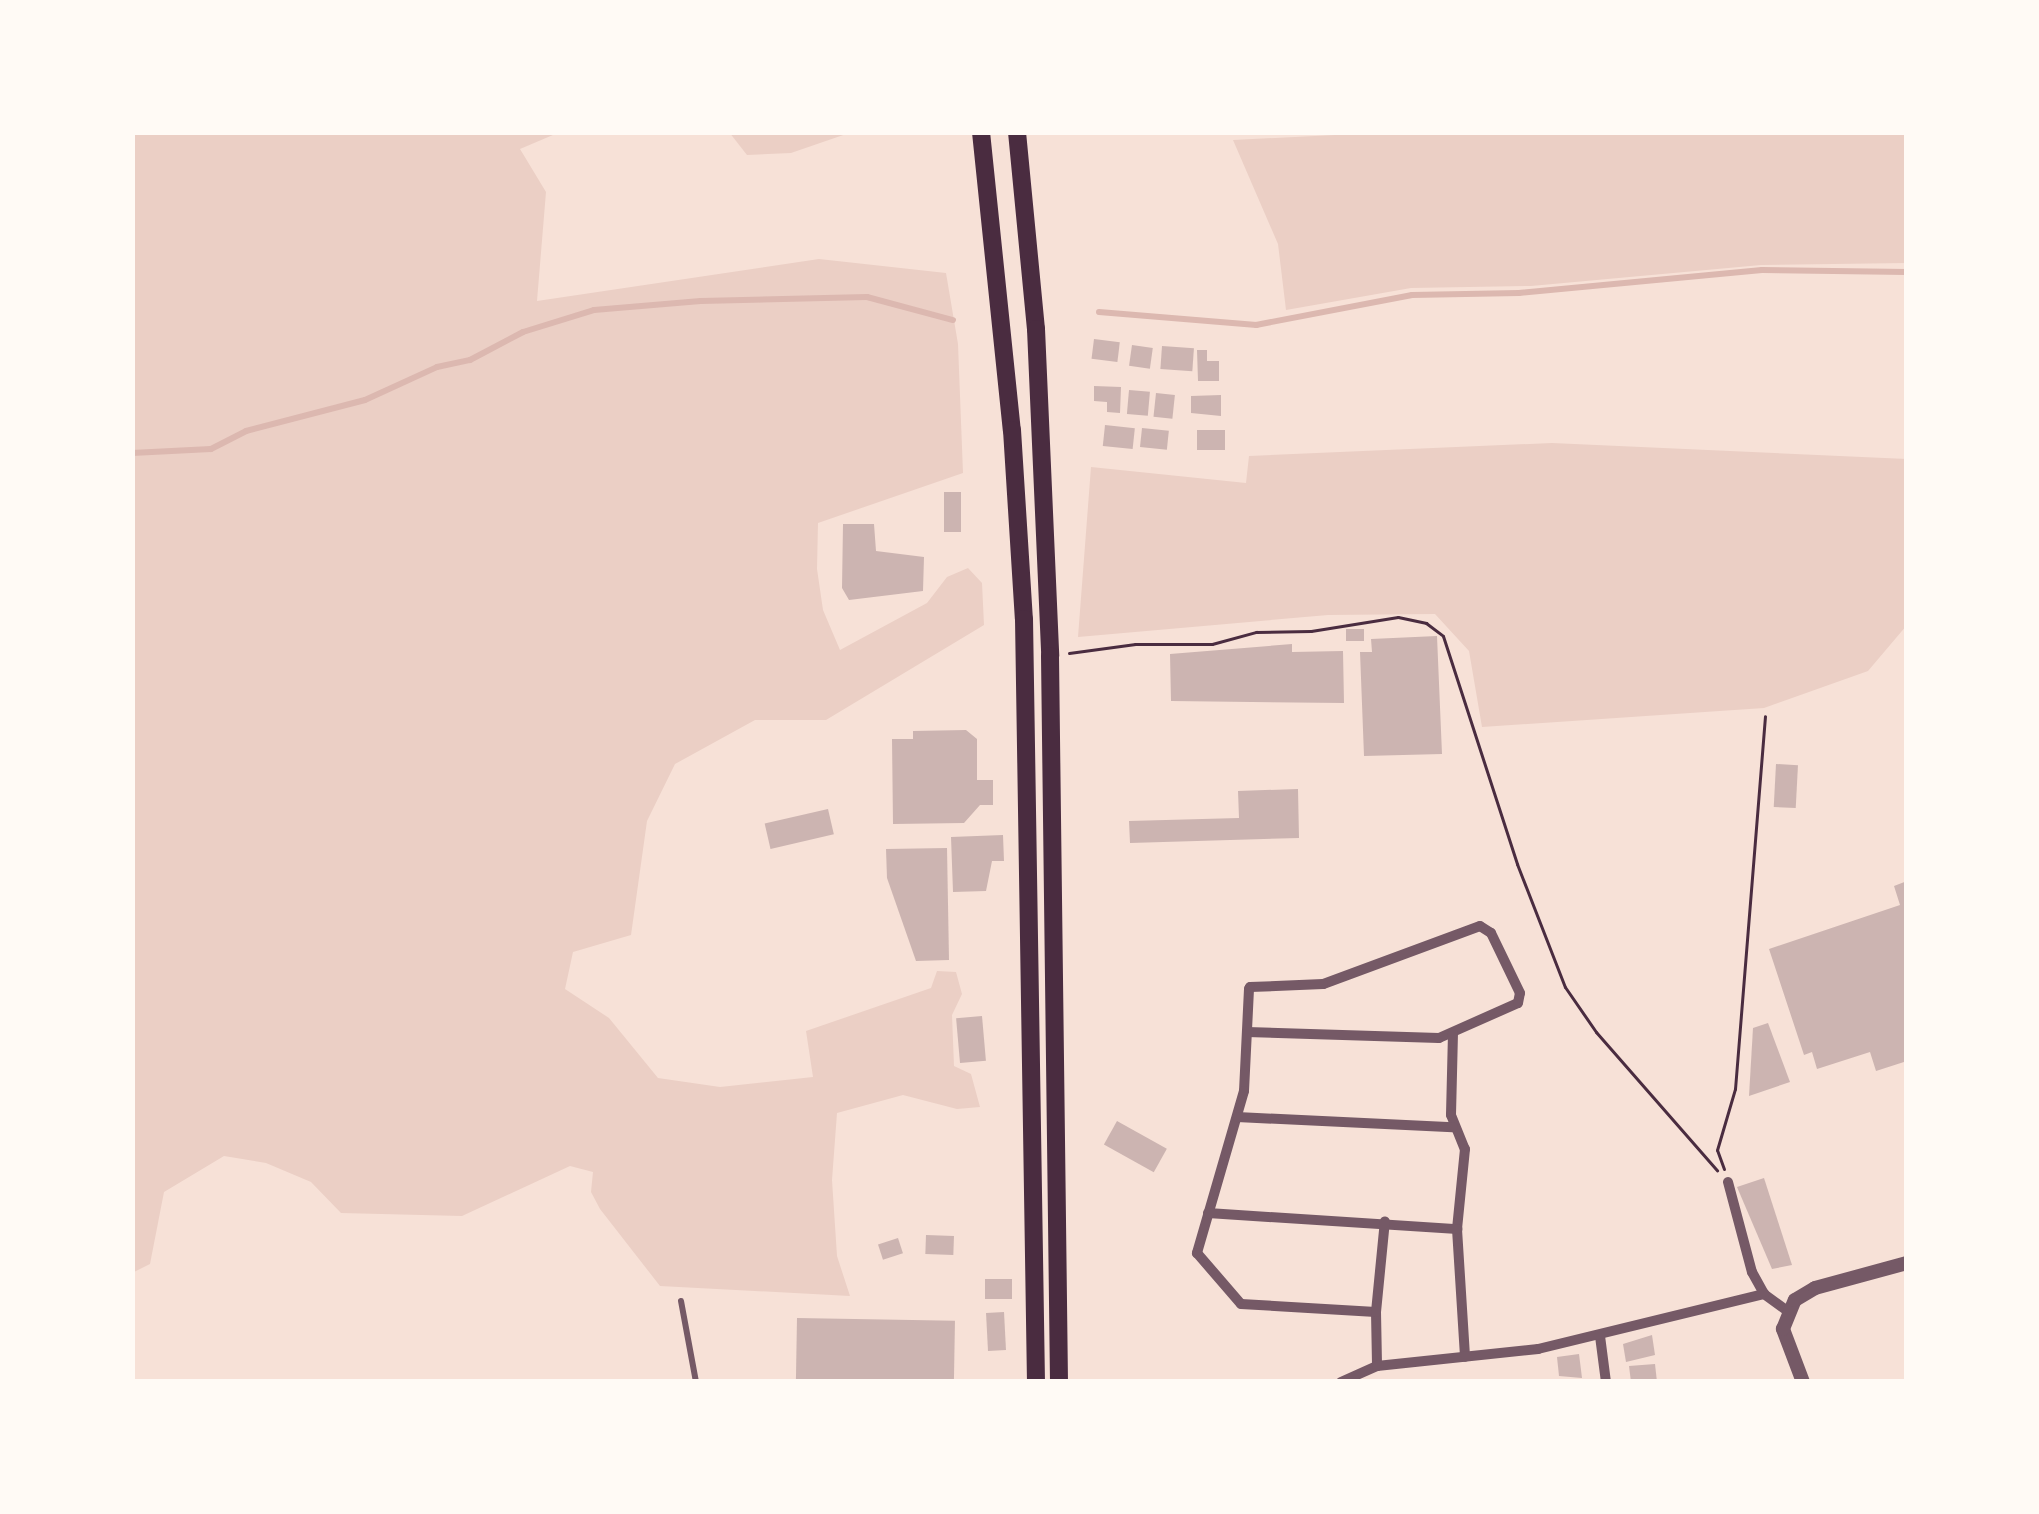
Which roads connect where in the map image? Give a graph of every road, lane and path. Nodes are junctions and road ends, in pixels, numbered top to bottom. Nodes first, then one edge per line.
1 (981, 132) edge
2 (1017, 132) edge
3 (1050, 656) junction
4 (1765, 716) dead end
5 (1247, 1033) junction
6 (1453, 1033) junction
7 (1237, 1118) junction
8 (1453, 1126) junction
9 (1728, 1182) junction
10 (1208, 1213) junction
11 (1385, 1221) junction
12 (1457, 1229) junction
13 (1907, 1263) edge
14 (1764, 1294) junction
15 (681, 1301) dead end
16 (1787, 1311) junction
17 (1376, 1312) junction
18 (1600, 1336) junction
19 (1466, 1357) junction
20 (1377, 1366) junction
21 (695, 1382) edge
22 (1036, 1382) edge
23 (1059, 1382) edge
24 (1341, 1382) edge
25 (1606, 1382) edge
26 (1803, 1382) edge

1 - 22 highway
2 - 3 highway
3 - 9 path
3 - 23 highway
4 - 9 path
5 - 6 street
5 - 6 street
5 - 7 street
6 - 8 street
7 - 8 street
7 - 10 street
8 - 12 street
9 - 14 street
10 - 11 street
10 - 17 street
11 - 12 street
11 - 17 street
12 - 19 street
13 - 16 street
14 - 16 street
14 - 18 street
15 - 21 lane
16 - 26 street
17 - 20 street
18 - 19 street
18 - 25 street
19 - 20 street
20 - 24 street

